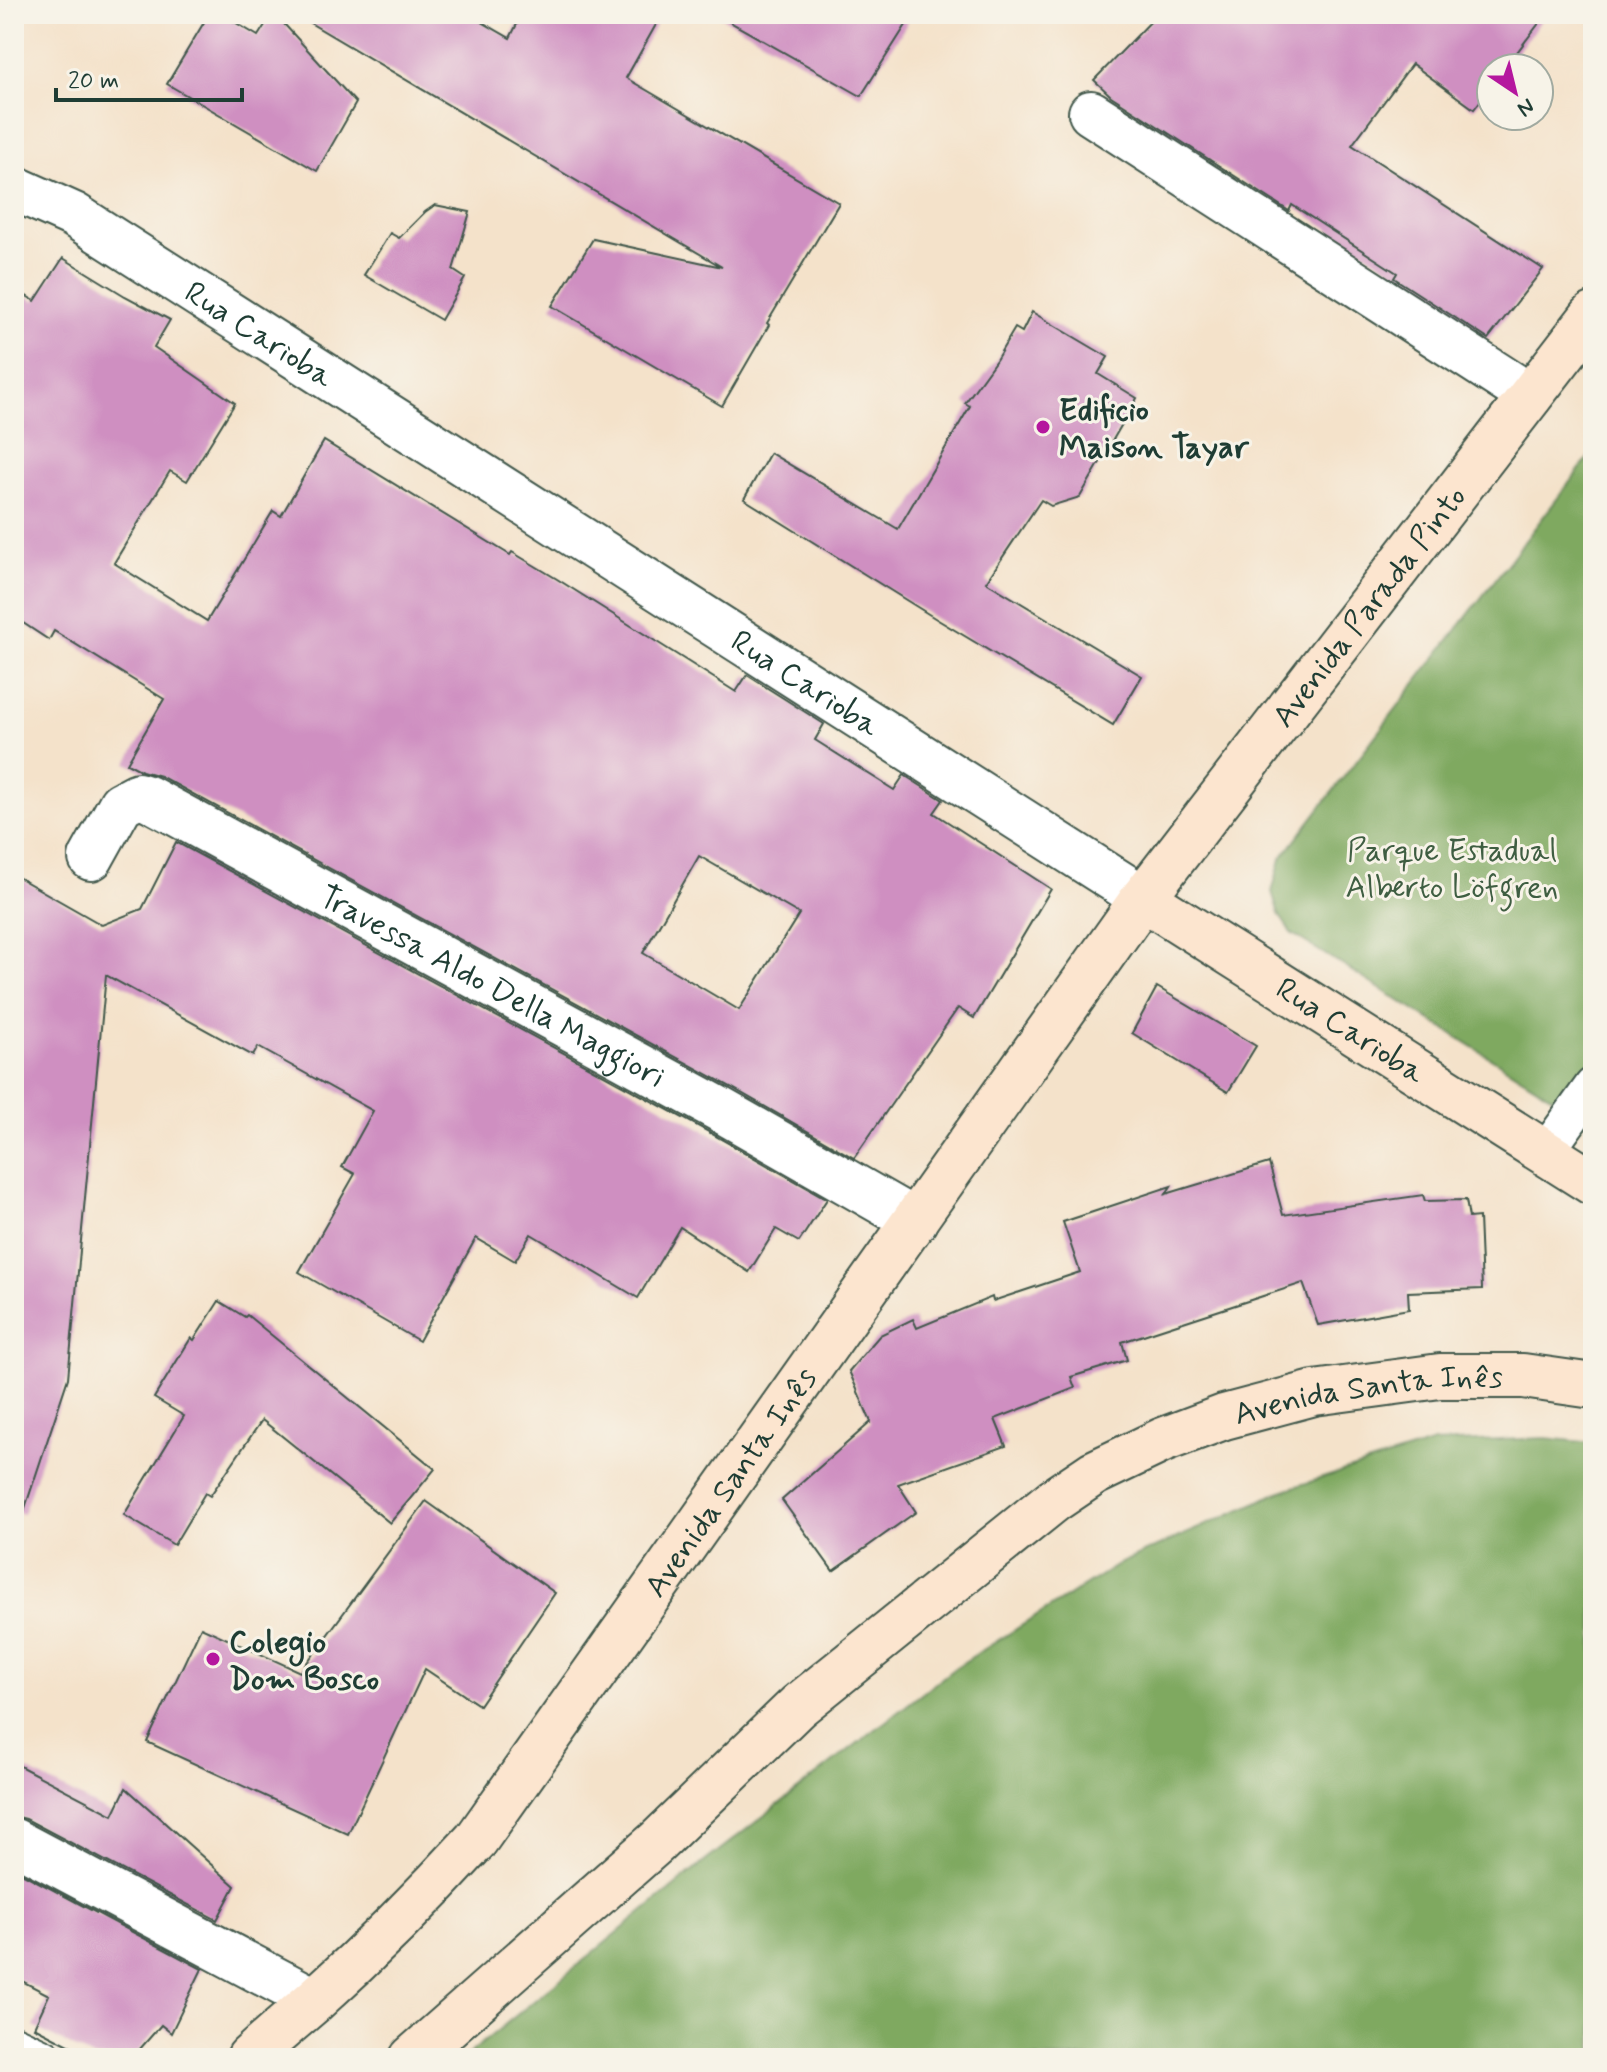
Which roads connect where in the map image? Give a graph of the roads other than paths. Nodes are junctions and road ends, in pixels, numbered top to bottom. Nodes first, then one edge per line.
1 (1091, 113) dead end
2 (14, 188) edge
3 (1593, 315) edge
4 (1530, 396) junction
5 (91, 858) dead end
6 (1143, 898) junction
7 (1593, 1086) edge
8 (1545, 1153) junction
9 (1593, 1183) edge
10 (915, 1221) junction
11 (1593, 1386) edge
12 (14, 1841) edge
13 (314, 2000) junction
14 (14, 2044) edge
15 (262, 2045) edge
16 (44, 2058) edge
17 (219, 2058) edge
18 (412, 2058) edge

1 - 4 street
2 - 6 street, Rua Carioba
3 - 4 main road, Avenida Parada Pinto
4 - 6 main road, Avenida Parada Pinto
5 - 10 street, Travessa Aldo Della Maggiori
6 - 8 main road, Rua Carioba
6 - 10 main road, Avenida Santa Inês
7 - 8 lane
8 - 9 main road, Rua Carioba
10 - 13 main road, Avenida Santa Inês
11 - 18 main road, Avenida Santa Inês
12 - 13 street
13 - 15 main road, Avenida Santa Inês
14 - 16 lane
15 - 17 main road, Avenida Santa Inês

